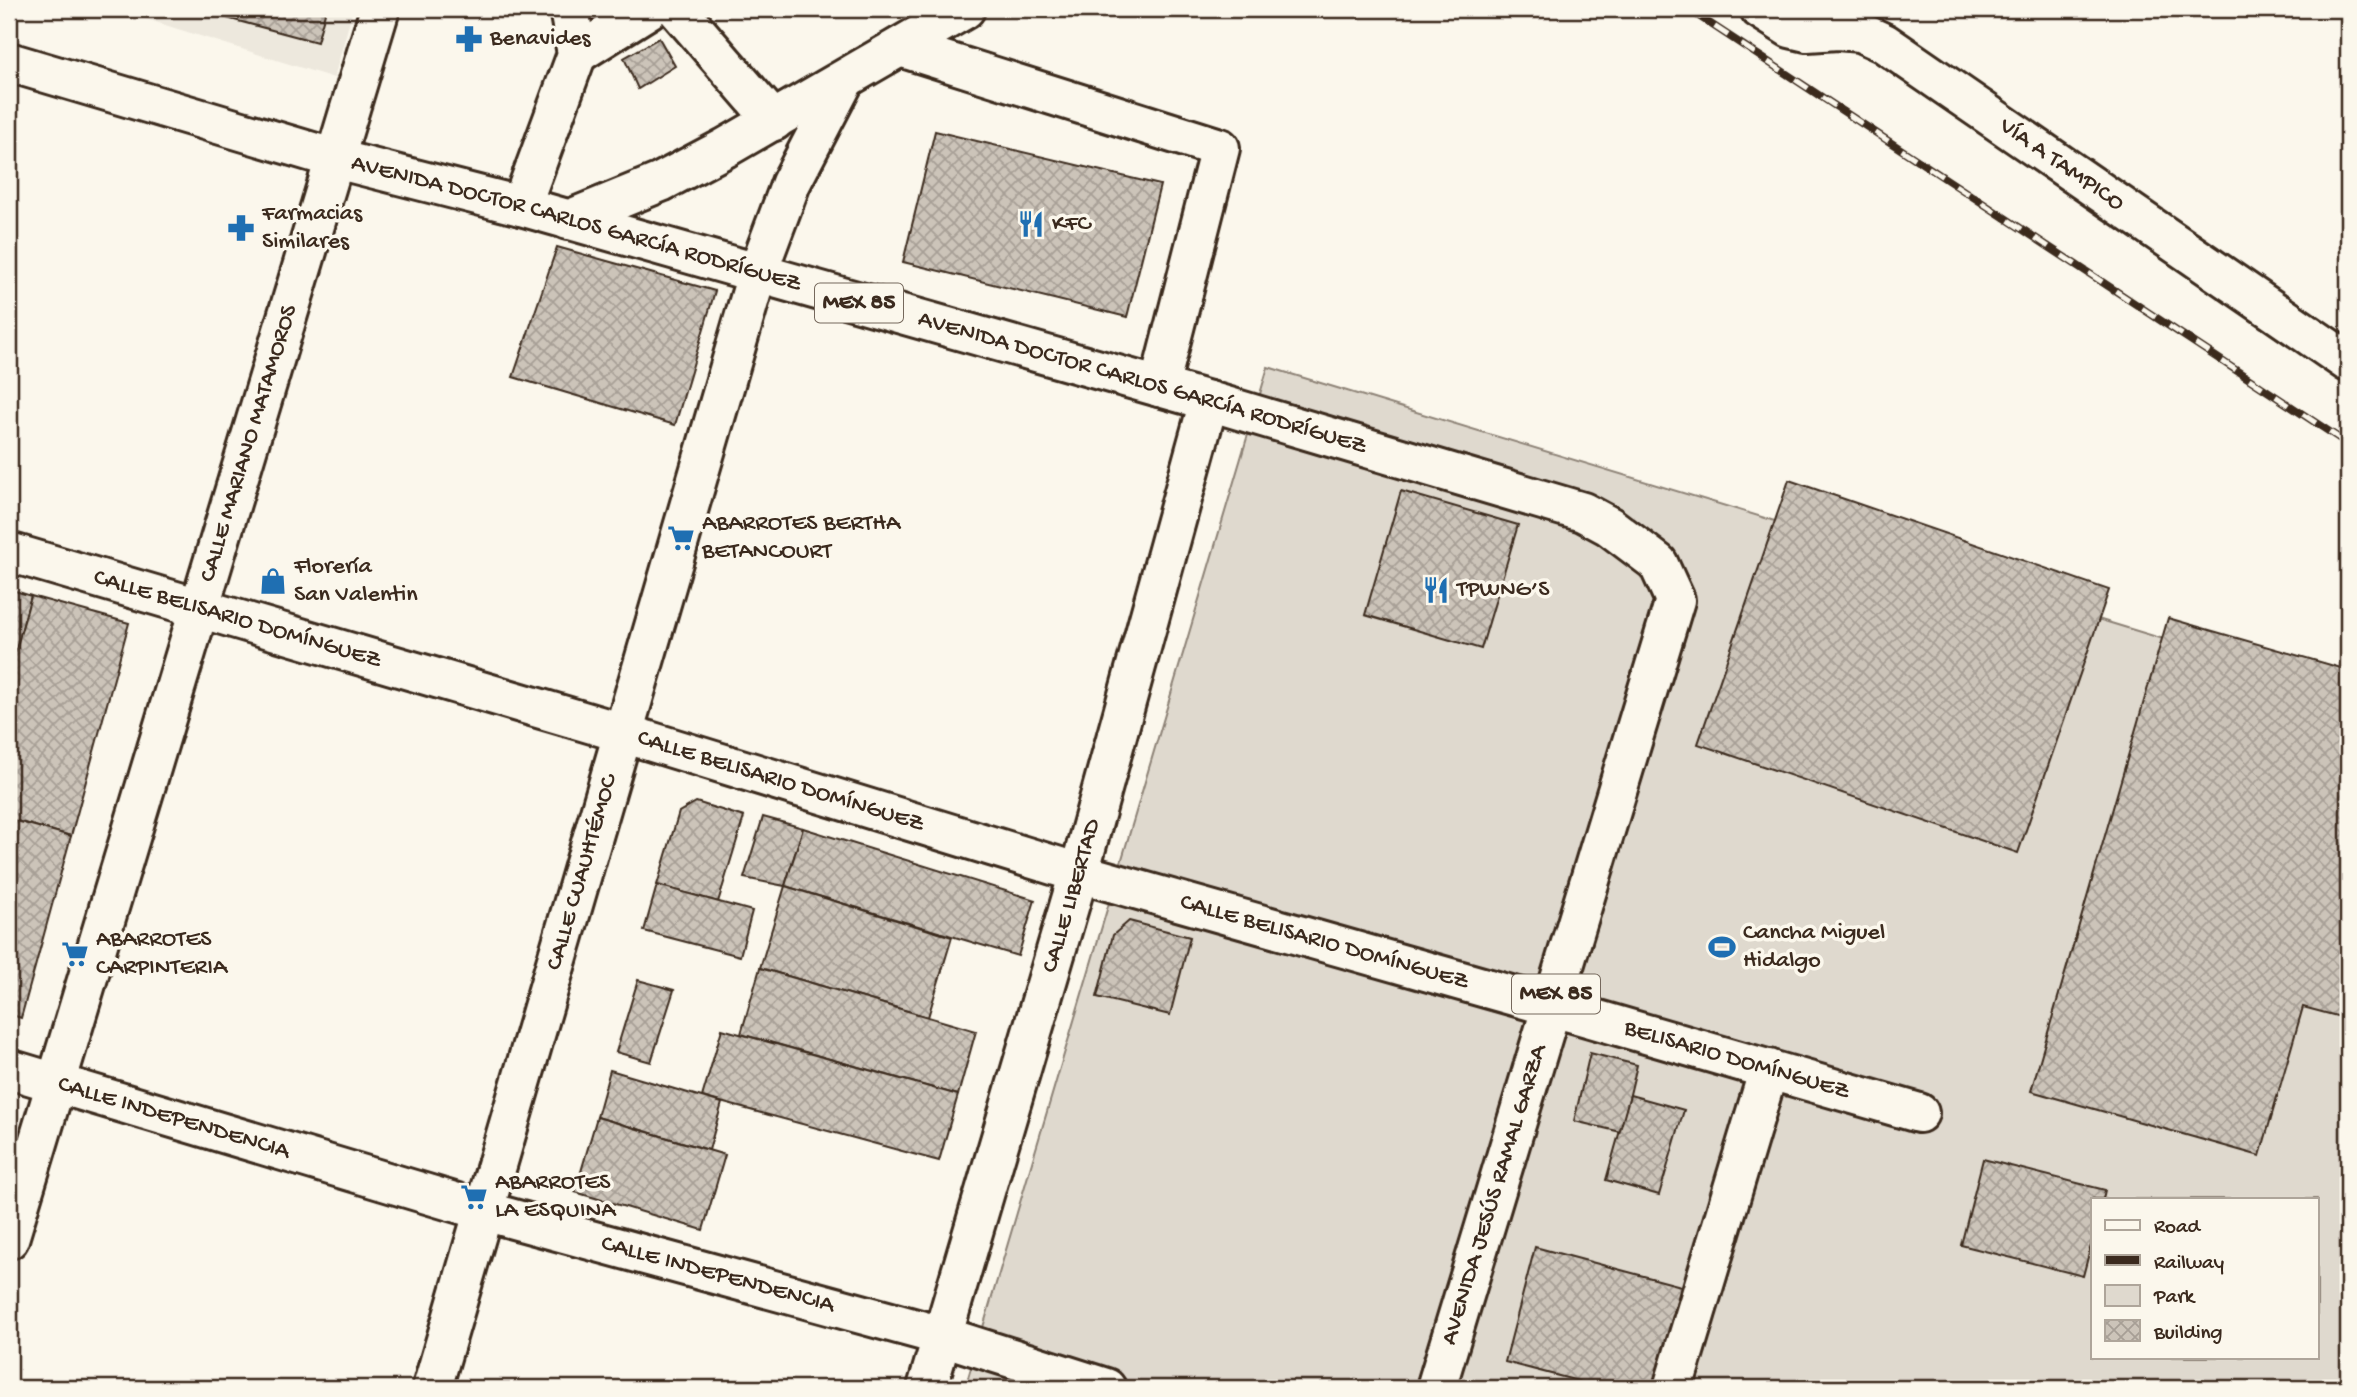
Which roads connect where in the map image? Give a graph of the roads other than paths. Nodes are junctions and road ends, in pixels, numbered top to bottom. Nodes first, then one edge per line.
1 (380, 9) edge
2 (569, 9) edge
3 (649, 9) edge
4 (677, 9) edge
5 (965, 9) edge
6 (1760, 9) edge
7 (900, 47) junction
8 (576, 54) junction
9 (9, 62) edge
10 (844, 80) junction
11 (774, 121) junction
12 (336, 159) junction
13 (521, 206) junction
14 (568, 220) junction
15 (757, 274) junction
16 (2348, 362) edge
17 (1159, 387) junction
18 (1209, 401) junction
19 (9, 552) edge
20 (1675, 600) joint
21 (199, 607) junction
22 (623, 733) junction
23 (1079, 873) junction
24 (1553, 1006) junction
25 (9, 1069) edge
26 (1769, 1069) junction
27 (56, 1082) junction
28 (1919, 1113) dead end
29 (484, 1211) junction
30 (9, 1239) edge
31 (942, 1336) junction
32 (432, 1388) edge
33 (927, 1388) edge
34 (1106, 1388) edge
35 (1436, 1388) edge
36 (1673, 1388) edge

1 - 12 street, CALLE MARIANO MATAMOROS
2 - 8 street
3 - 8 street
4 - 11 street
5 - 7 street
6 - 16 street, VÍA A TAMPICO
7 - 10 street
7 - 17 street
8 - 13 street
9 - 12 street, AVENIDA DOCTOR CARLOS GARCÍA RODRÍGUEZ / MEX 85
10 - 11 street
10 - 15 street, CALLE CUAUHTÉMOC
11 - 14 street
12 - 13 street, AVENIDA DOCTOR CARLOS GARCÍA RODRÍGUEZ / MEX 85
12 - 21 street, CALLE MARIANO MATAMOROS
13 - 14 street, AVENIDA DOCTOR CARLOS GARCÍA RODRÍGUEZ / MEX 85
14 - 15 street, AVENIDA DOCTOR CARLOS GARCÍA RODRÍGUEZ / MEX 85
15 - 17 street, AVENIDA DOCTOR CARLOS GARCÍA RODRÍGUEZ / MEX 85
15 - 22 street, CALLE CUAUHTÉMOC
17 - 18 street, AVENIDA DOCTOR CARLOS GARCÍA RODRÍGUEZ / MEX 85
18 - 20 street, AVENIDA DOCTOR CARLOS GARCÍA RODRÍGUEZ / MEX 85
18 - 23 street, CALLE LIBERTAD
19 - 21 street, CALLE BELISARIO DOMÍNGUEZ
20 - 24 street, AVENIDA JESÚS RAMAL GARZA / MEX 85
21 - 22 street, CALLE BELISARIO DOMÍNGUEZ
21 - 27 street, CALLE MARIANO MATAMOROS
22 - 23 street, CALLE BELISARIO DOMÍNGUEZ
22 - 29 street, CALLE CUAUHTÉMOC
23 - 24 street, CALLE BELISARIO DOMÍNGUEZ
23 - 31 street, CALLE LIBERTAD
24 - 26 street, BELISARIO DOMÍNGUEZ
24 - 35 street, AVENIDA JESÚS RAMAL GARZA / MEX 85
25 - 27 street, CALLE INDEPENDENCIA
26 - 28 street, BELISARIO DOMÍNGUEZ
26 - 36 street
27 - 29 street, CALLE INDEPENDENCIA
27 - 30 street, CALLE MARIANO MATAMOROS
29 - 31 street, CALLE INDEPENDENCIA
29 - 32 street, CALLE CUAUHTÉMOC
31 - 33 street, CALLE LIBERTAD
31 - 34 street, CALLE INDEPENDENCIA

